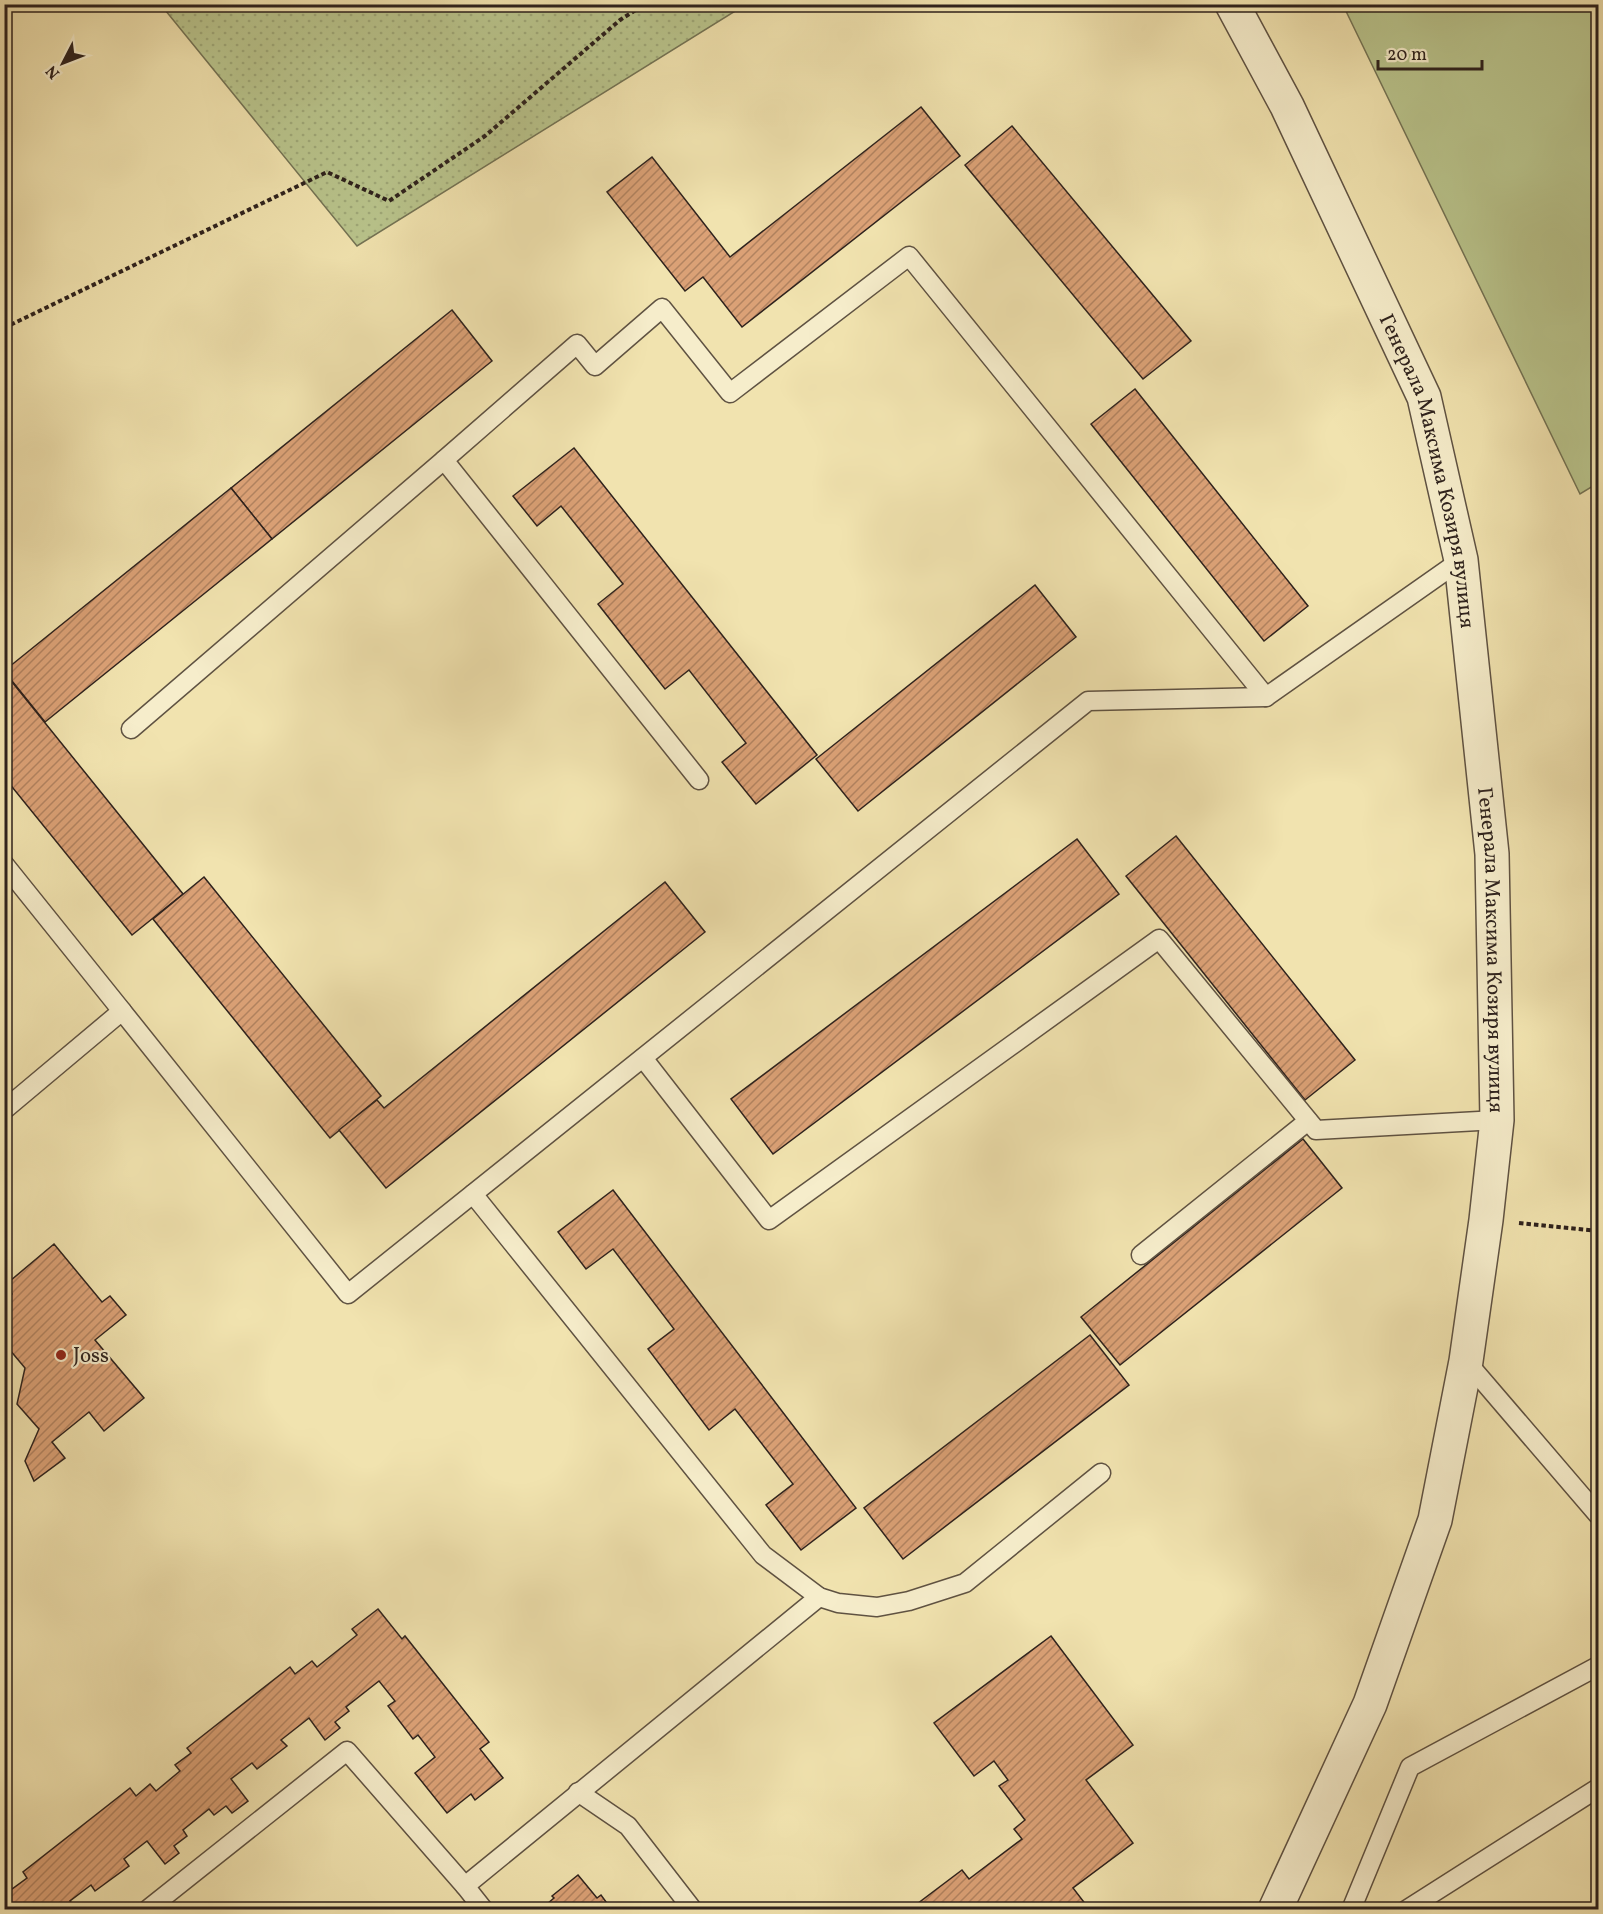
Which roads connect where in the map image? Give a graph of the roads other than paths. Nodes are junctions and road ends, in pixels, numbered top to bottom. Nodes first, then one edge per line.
1 (1232, 4) edge
2 (444, 460) junction
3 (1461, 560) junction
4 (1266, 697) junction
5 (131, 729) dead end
6 (699, 780) dead end
7 (4, 864) edge
8 (122, 1011) junction
9 (643, 1058) junction
10 (4, 1110) edge
11 (1497, 1120) junction
12 (1308, 1121) junction
13 (473, 1194) junction
14 (1141, 1255) dead end
15 (1466, 1361) junction
16 (1101, 1473) dead end
17 (1599, 1515) edge
18 (819, 1597) junction
19 (1599, 1666) edge
20 (1599, 1788) edge
21 (578, 1792) junction
22 (465, 1886) junction
23 (147, 1910) edge
24 (483, 1910) edge
25 (693, 1910) edge
26 (1275, 1910) edge
27 (1351, 1910) edge
28 (1406, 1910) edge

1 - 3 street, Генерала Максима Козиря вулиця
2 - 4 lane
2 - 5 lane
2 - 6 lane
3 - 4 lane
3 - 11 street, Генерала Максима Козиря вулиця
4 - 9 lane
7 - 8 lane
8 - 10 lane
8 - 13 lane
9 - 12 lane
9 - 13 lane
11 - 12 lane
11 - 15 street, Генерала Максима Козиря вулиця
12 - 14 lane
13 - 18 lane
15 - 17 lane
15 - 26 street, Генерала Максима Козиря вулиця
16 - 18 lane
18 - 21 lane
19 - 27 lane
20 - 28 lane
21 - 22 lane
21 - 25 lane
22 - 23 lane
22 - 24 lane

